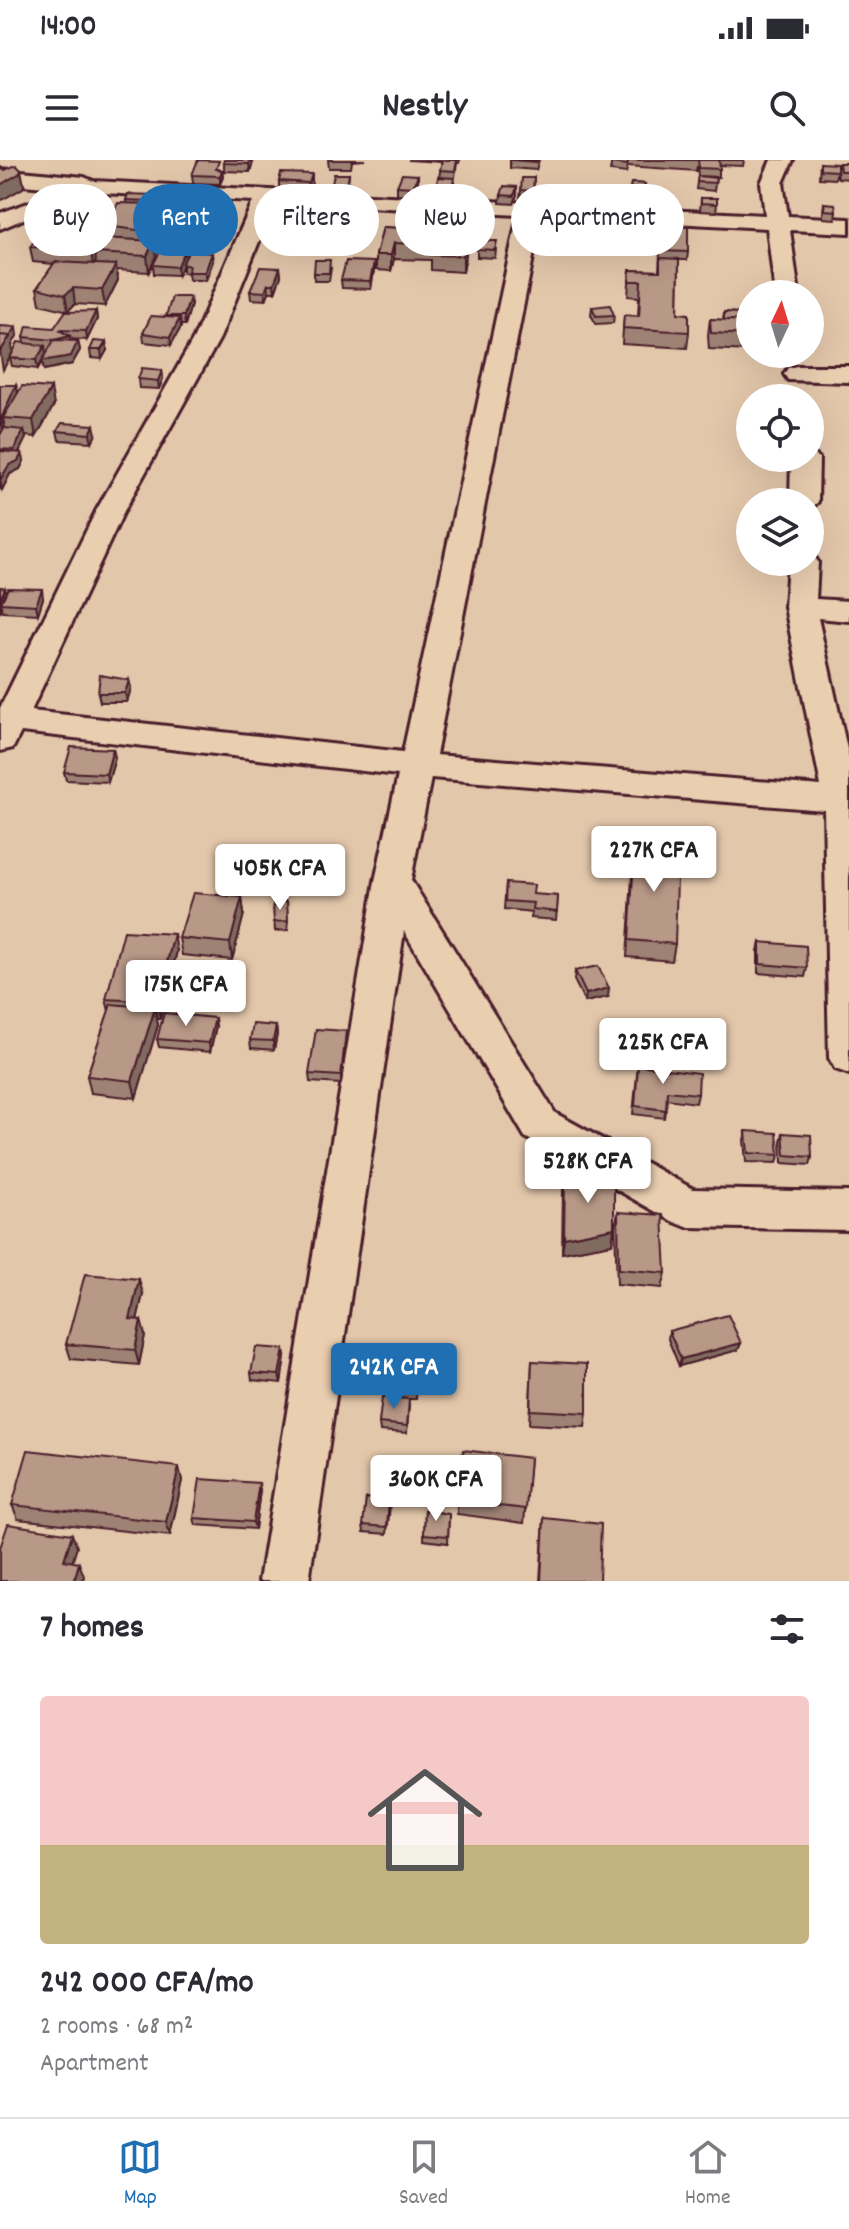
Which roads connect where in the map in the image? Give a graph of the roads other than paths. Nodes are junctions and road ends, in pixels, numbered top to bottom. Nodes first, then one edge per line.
1 (782, 160) edge
2 (0, 176) edge
3 (81, 184) edge
4 (117, 187) edge
5 (254, 195) edge
6 (379, 202) edge
7 (511, 208) edge
8 (24, 211) edge
9 (684, 216) edge
10 (780, 221) junction
11 (0, 222) edge
12 (254, 225) edge
13 (849, 226) edge
14 (521, 256) edge
15 (786, 280) edge
16 (849, 374) edge
17 (800, 375) edge
18 (802, 576) edge
19 (800, 607) junction
20 (849, 611) edge
21 (3, 727) edge
22 (416, 765) junction
23 (845, 800) edge
24 (393, 881) junction
25 (849, 1058) edge
26 (849, 1211) edge
27 (284, 1581) edge

1 - 10 street
2 - 3 street
4 - 5 street
6 - 7 street
8 - 11 street
9 - 10 street
10 - 13 street
10 - 15 street
12 - 21 street
14 - 22 street
16 - 17 street
18 - 19 street
19 - 20 street
19 - 23 street
21 - 22 street
22 - 23 street
22 - 24 street
23 - 25 street
24 - 26 street
24 - 27 street

